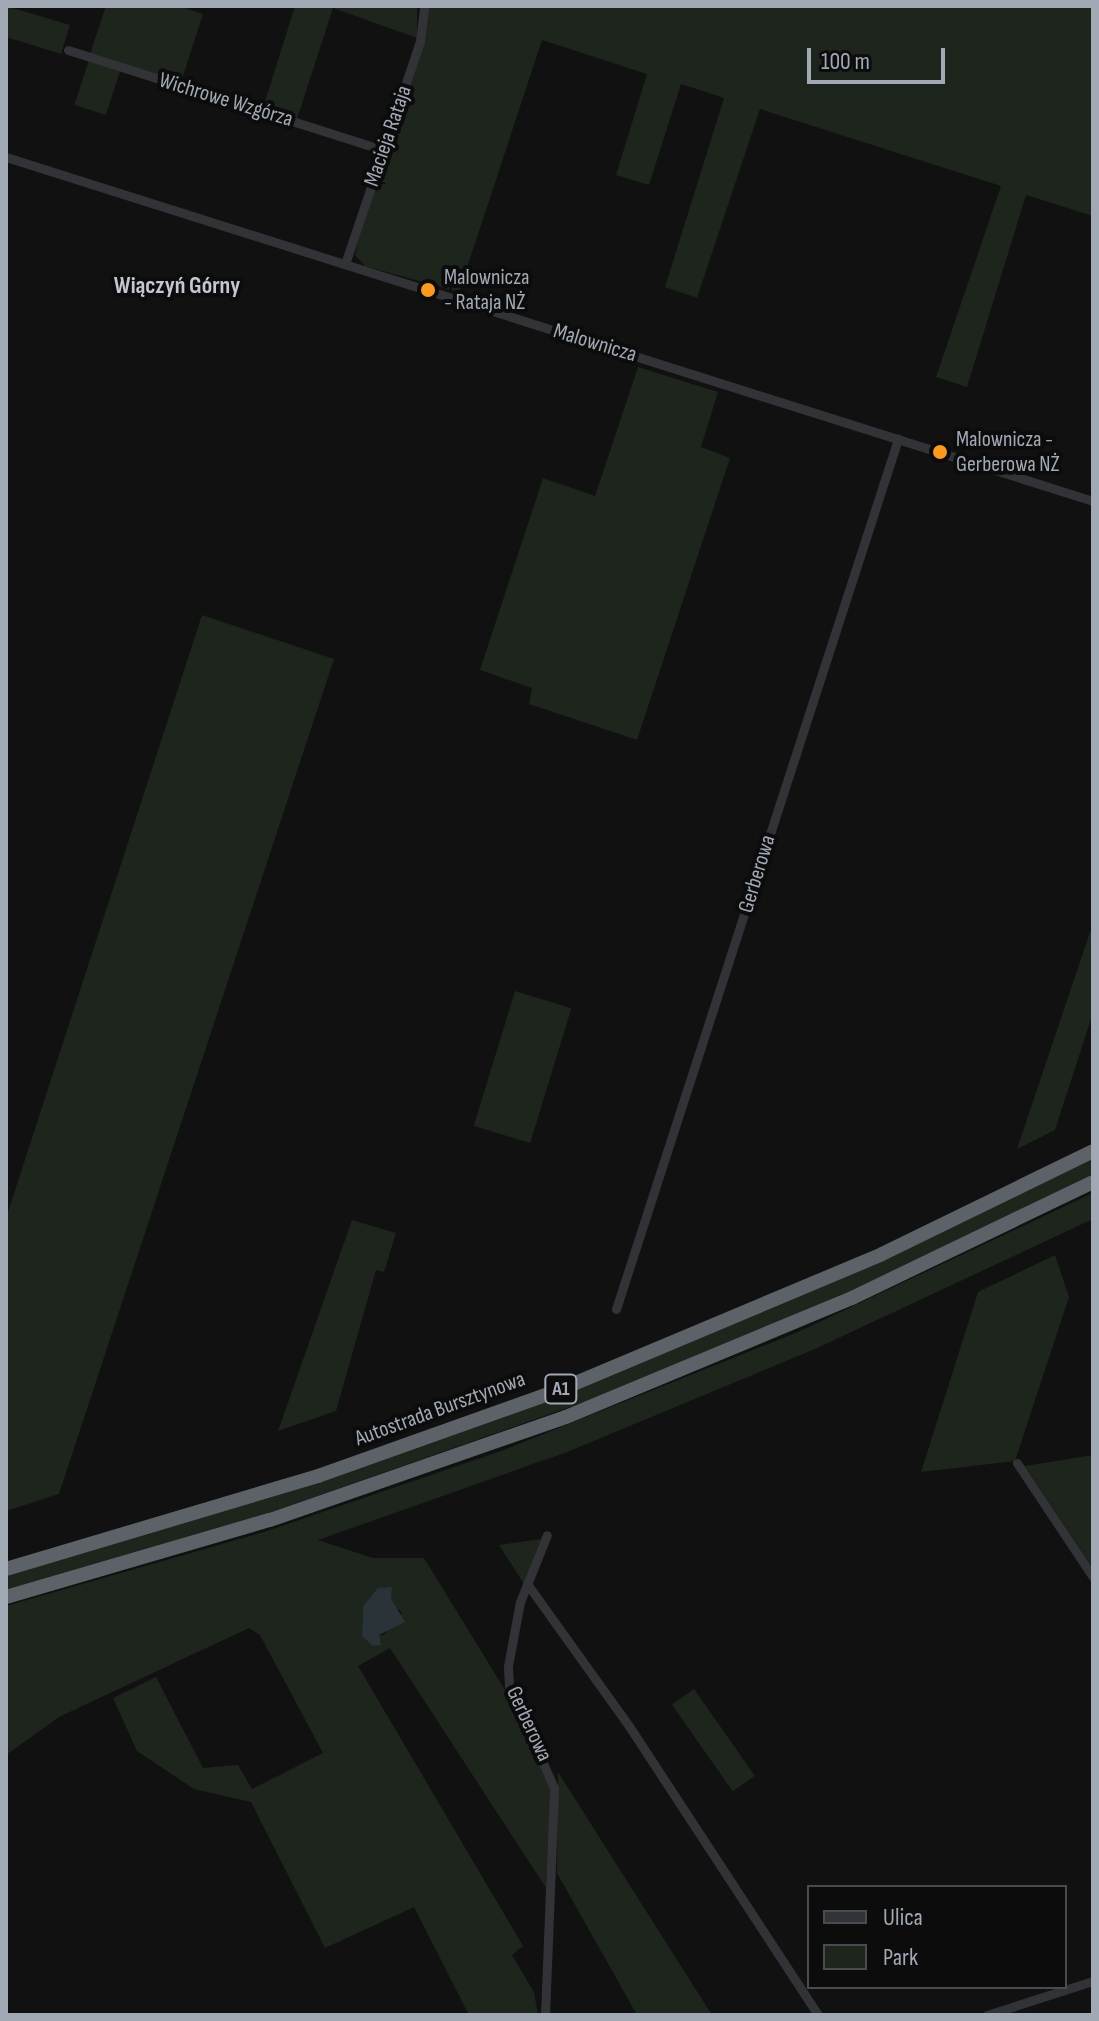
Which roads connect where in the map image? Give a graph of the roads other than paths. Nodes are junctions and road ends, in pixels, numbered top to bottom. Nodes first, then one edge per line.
1 (424, 6) edge
2 (68, 50) dead end
3 (383, 150) junction
4 (6, 157) edge
5 (345, 264) junction
6 (898, 439) junction
7 (1093, 501) edge
8 (1093, 1151) edge
9 (1093, 1182) edge
10 (616, 1309) dead end
11 (1017, 1463) dead end
12 (547, 1535) dead end
13 (6, 1569) edge
14 (1093, 1577) edge
15 (528, 1585) junction
16 (6, 1597) edge
17 (1093, 1981) edge
18 (990, 2014) edge
19 (545, 2015) edge
20 (818, 2015) edge

1 - 3 street, Macieja Rataja
2 - 3 street, Wichrowe Wzgórza
3 - 5 street, Macieja Rataja
4 - 5 street, Malownicza
5 - 6 street, Malownicza
6 - 7 street, Malownicza
6 - 10 street, Gerberowa
8 - 13 highway, Autostrada Bursztynowa / A1
9 - 16 highway, A1
11 - 14 street
12 - 15 street, Gerberowa
15 - 19 street, Gerberowa
15 - 20 street
17 - 18 street

